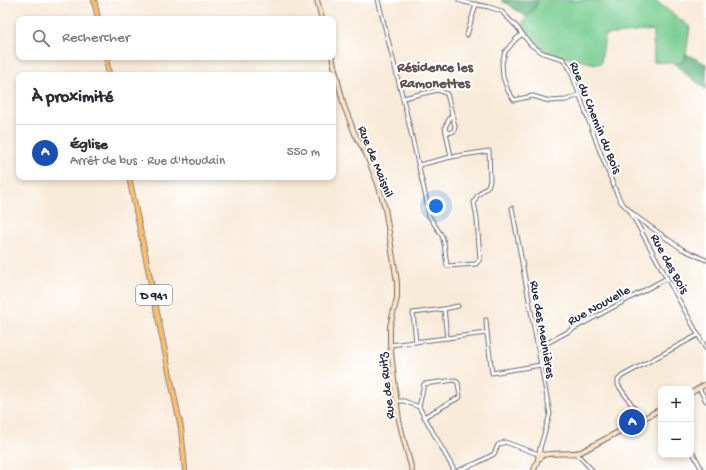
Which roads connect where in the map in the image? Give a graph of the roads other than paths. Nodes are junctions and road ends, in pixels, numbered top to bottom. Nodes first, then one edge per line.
1 (94, 0) edge
2 (317, 0) edge
3 (378, 0) edge
4 (459, 0) edge
5 (476, 4) junction
6 (97, 16) edge
7 (321, 16) edge
8 (522, 34) junction
9 (467, 35) dead end
10 (106, 60) edge
11 (333, 60) edge
12 (108, 72) edge
13 (335, 72) edge
14 (336, 75) edge
15 (580, 95) junction
16 (403, 98) junction
17 (452, 114) junction
18 (446, 132) junction
19 (451, 157) junction
20 (419, 165) junction
21 (129, 180) edge
22 (512, 208) dead end
23 (628, 209) junction
24 (706, 260) edge
25 (667, 278) junction
26 (397, 298) joint
27 (458, 306) dead end
28 (444, 308) junction
29 (486, 320) dead end
30 (487, 334) junction
31 (698, 335) junction
32 (447, 338) junction
33 (416, 342) junction
34 (390, 345) junction
35 (538, 348) junction
36 (706, 349) edge
37 (541, 365) junction
38 (706, 384) edge
39 (699, 388) junction
40 (694, 390) edge
41 (396, 401) junction
42 (706, 401) edge
43 (419, 407) junction
44 (658, 411) edge
45 (424, 417) junction
46 (642, 419) junction
47 (576, 453) junction
48 (540, 455) junction
49 (694, 455) edge
50 (184, 470) edge
51 (412, 470) edge
52 (454, 470) edge
53 (459, 470) edge
54 (534, 470) edge
55 (592, 470) edge
56 (702, 470) edge

1 - 6 main road
2 - 7 street
3 - 16 street
4 - 5 street, Rue du Chemin du Bois
5 - 8 street, Rue du Chemin du Bois
5 - 9 street
8 - 15 street, Rue du Chemin du Bois
8 - 15 street
10 - 12 main road
11 - 13 street, Rue de Maisnil
14 - 26 street, Rue de Maisnil
15 - 23 street, Rue du Chemin du Bois
16 - 17 street
16 - 20 street
17 - 18 street
17 - 18 street
18 - 19 street
19 - 20 street
19 - 20 street
21 - 50 main road, D 941
22 - 35 street, Rue des Meunières
23 - 24 street, Rue du Chemin du Bois
23 - 25 street, Rue des Bois
25 - 31 street, Rue des Bois
25 - 35 street, Rue Nouvelle
26 - 34 street, Rue de Ruitz
27 - 28 street
28 - 32 street
28 - 33 street
29 - 30 street
30 - 32 street
30 - 37 street
31 - 36 street, Rue des Bois
31 - 46 street
32 - 33 street
33 - 34 street
34 - 41 street, Rue de Ruitz
35 - 37 street, Rue des Meunières
37 - 48 street, Rue des Meunières
38 - 39 street
39 - 40 street
39 - 42 street
41 - 43 street
41 - 51 street, Rue de Ruitz
43 - 45 street
43 - 45 street
44 - 46 street
45 - 52 street
46 - 47 street
47 - 48 street
47 - 55 street
48 - 53 street
48 - 54 street
49 - 56 street

